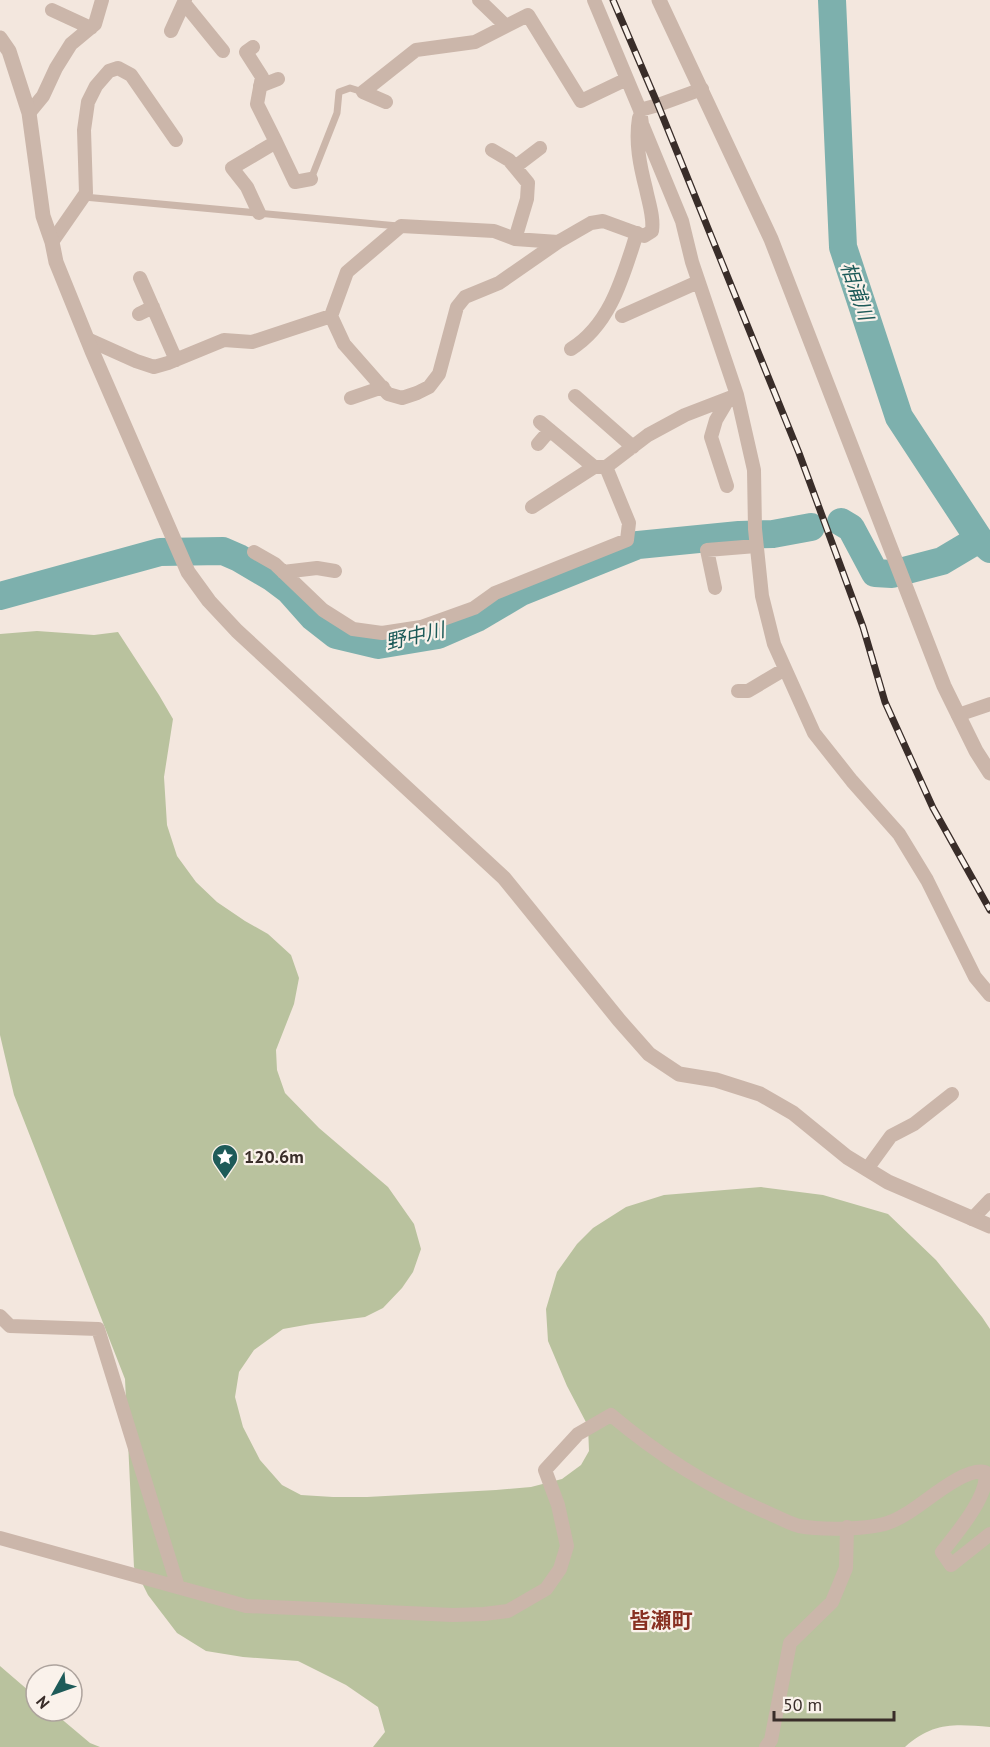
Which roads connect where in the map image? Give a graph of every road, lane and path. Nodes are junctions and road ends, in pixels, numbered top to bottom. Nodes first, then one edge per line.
1 (102, 0) edge
2 (479, 0) edge
3 (594, 0) edge
4 (659, 0) edge
5 (184, 2) edge
6 (52, 10) dead end
7 (506, 26) junction
8 (91, 28) junction
9 (171, 31) dead end
10 (0, 38) edge
11 (253, 47) dead end
12 (223, 51) dead end
13 (278, 79) dead end
14 (627, 79) junction
15 (261, 86) junction
16 (702, 89) junction
17 (363, 92) junction
18 (386, 102) dead end
19 (640, 110) junction
20 (29, 113) junction
21 (176, 140) dead end
22 (276, 142) junction
23 (540, 148) dead end
24 (492, 150) dead end
25 (515, 167) junction
26 (311, 178) joint
27 (84, 197) junction
28 (259, 213) junction
29 (401, 226) junction
30 (637, 233) junction
31 (515, 239) junction
32 (52, 242) junction
33 (558, 242) junction
34 (140, 278) dead end
35 (698, 282) junction
36 (153, 307) junction
37 (139, 314) dead end
38 (331, 316) junction
39 (622, 316) dead end
40 (87, 339) junction
41 (571, 348) dead end
42 (176, 360) junction
43 (383, 387) junction
44 (575, 396) dead end
45 (733, 397) junction
46 (351, 398) dead end
47 (538, 444) dead end
48 (633, 447) junction
49 (600, 467) junction
50 (727, 486) dead end
51 (532, 507) dead end
52 (756, 546) junction
53 (254, 552) dead end
54 (335, 571) dead end
55 (283, 572) junction
56 (715, 588) dead end
57 (785, 669) junction
58 (738, 691) dead end
59 (990, 704) edge
60 (958, 715) junction
61 (990, 773) edge
62 (990, 995) edge
63 (952, 1094) dead end
64 (867, 1169) junction
65 (990, 1200) edge
66 (972, 1219) junction
67 (989, 1224) edge
68 (0, 1316) edge
69 (847, 1527) junction
70 (990, 1534) edge
71 (0, 1538) edge
72 (178, 1587) junction
73 (766, 1747) edge

1 - 8 street
2 - 7 street
3 - 14 street
4 - 16 street
5 - 9 street
5 - 12 street
6 - 8 street
7 - 14 street
7 - 17 street
8 - 20 street
10 - 20 street
11 - 15 street
13 - 15 street
14 - 19 street
15 - 22 street
16 - 19 street
16 - 60 street
17 - 18 street
17 - 26 lane
19 - 30 street
19 - 35 street
20 - 32 street
21 - 27 street
22 - 26 street
22 - 28 street
23 - 25 street
24 - 25 street
25 - 31 street
27 - 28 lane
27 - 32 street
28 - 29 lane
29 - 31 street
29 - 38 street
30 - 33 street
30 - 41 street
31 - 33 street
32 - 40 street
33 - 43 street
34 - 36 street
35 - 39 street
35 - 45 street
36 - 37 street
36 - 42 street
38 - 42 street
38 - 43 street
40 - 42 street
40 - 64 street
43 - 46 street
44 - 48 street
45 - 48 street
45 - 50 street
45 - 52 street
47 - 49 street
48 - 49 street
49 - 51 street
49 - 55 street
52 - 56 street
52 - 57 street
53 - 55 street
54 - 55 street
57 - 58 street
57 - 62 street
59 - 60 street
60 - 61 street
63 - 64 street
64 - 66 street
65 - 66 street
66 - 67 street
68 - 72 street
69 - 70 street
69 - 72 street
69 - 73 street
71 - 72 street

